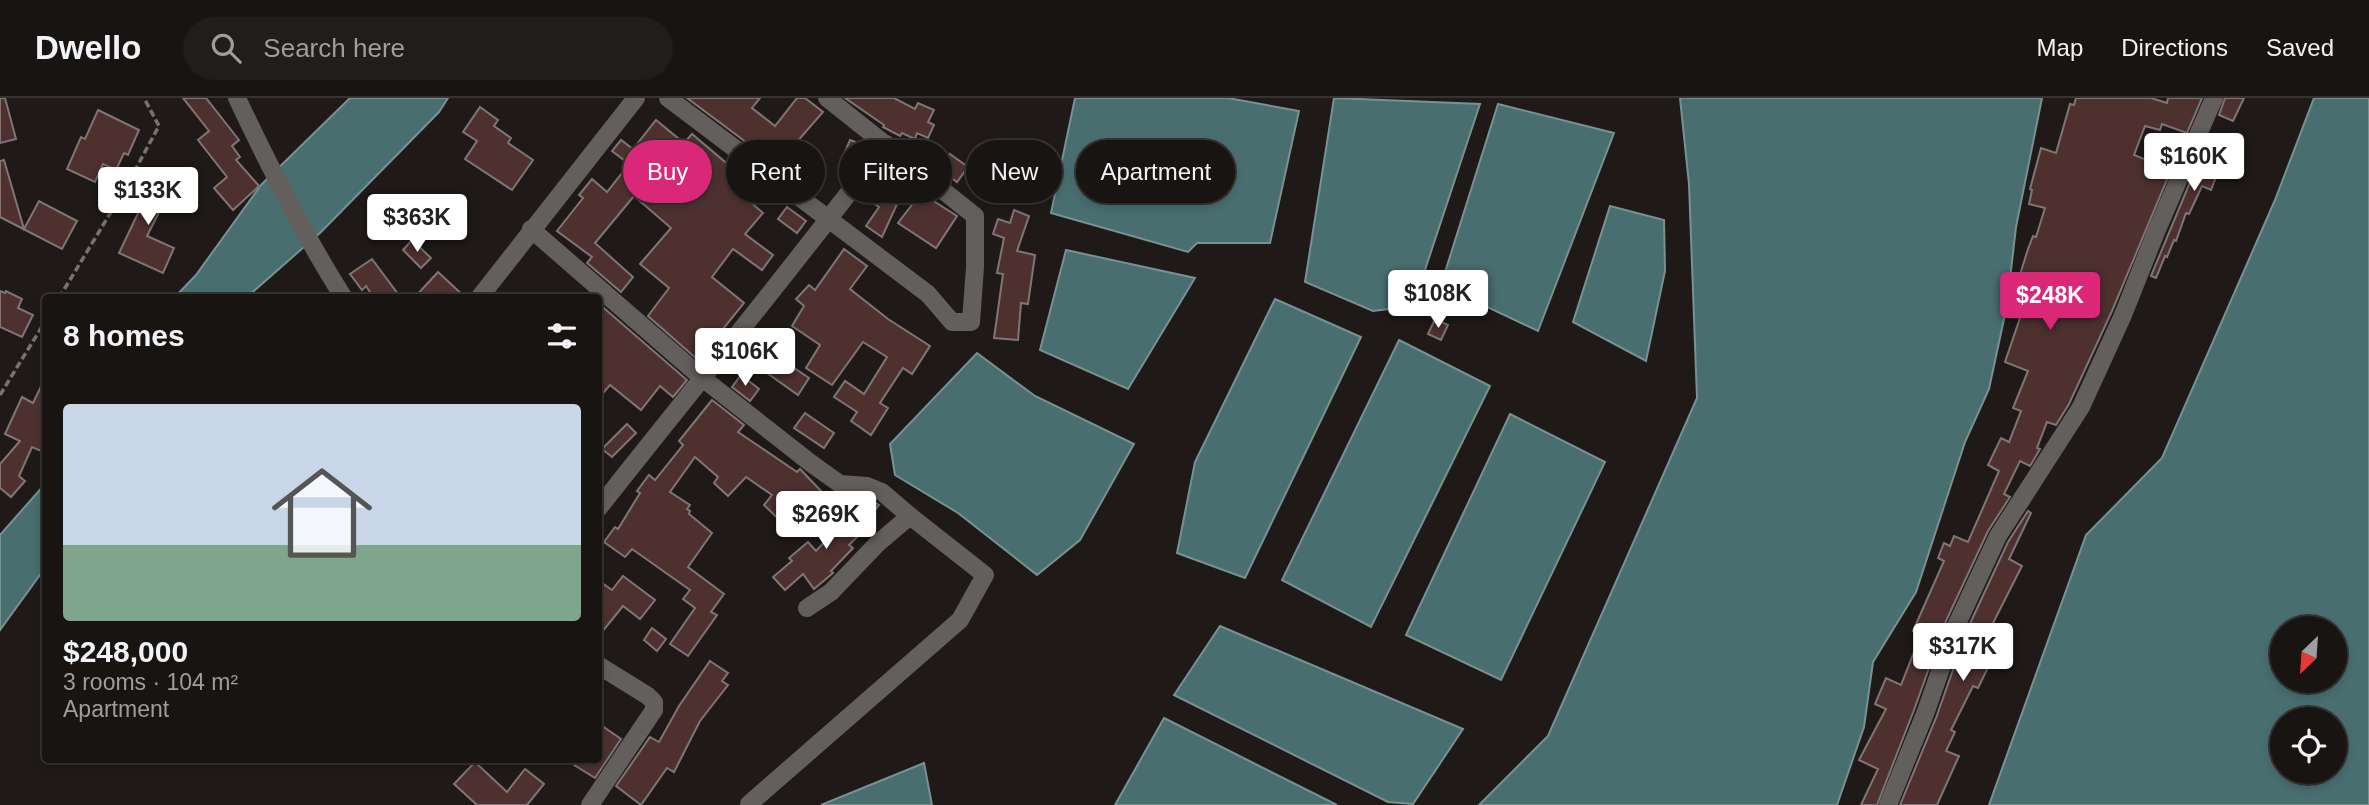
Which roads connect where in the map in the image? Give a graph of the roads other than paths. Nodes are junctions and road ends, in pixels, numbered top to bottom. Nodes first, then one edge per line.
1 (237, 98) edge
2 (636, 98) edge
3 (668, 98) edge
4 (827, 98) edge
5 (2214, 98) edge
6 (881, 140) edge
7 (952, 197) edge
8 (841, 203) edge
9 (828, 220) junction
10 (531, 229) junction
11 (341, 294) edge
12 (482, 294) edge
13 (701, 377) junction
14 (602, 504) edge
15 (910, 516) junction
16 (807, 608) dead end
17 (602, 667) edge
18 (750, 804) edge
19 (590, 805) edge
20 (1888, 805) edge

1 - 11 street
2 - 10 street
3 - 9 street
4 - 6 street
5 - 20 street
7 - 9 street
8 - 9 street
9 - 13 street
10 - 12 street
10 - 13 street
13 - 14 street
13 - 15 street
15 - 16 street
15 - 18 street
17 - 19 street

